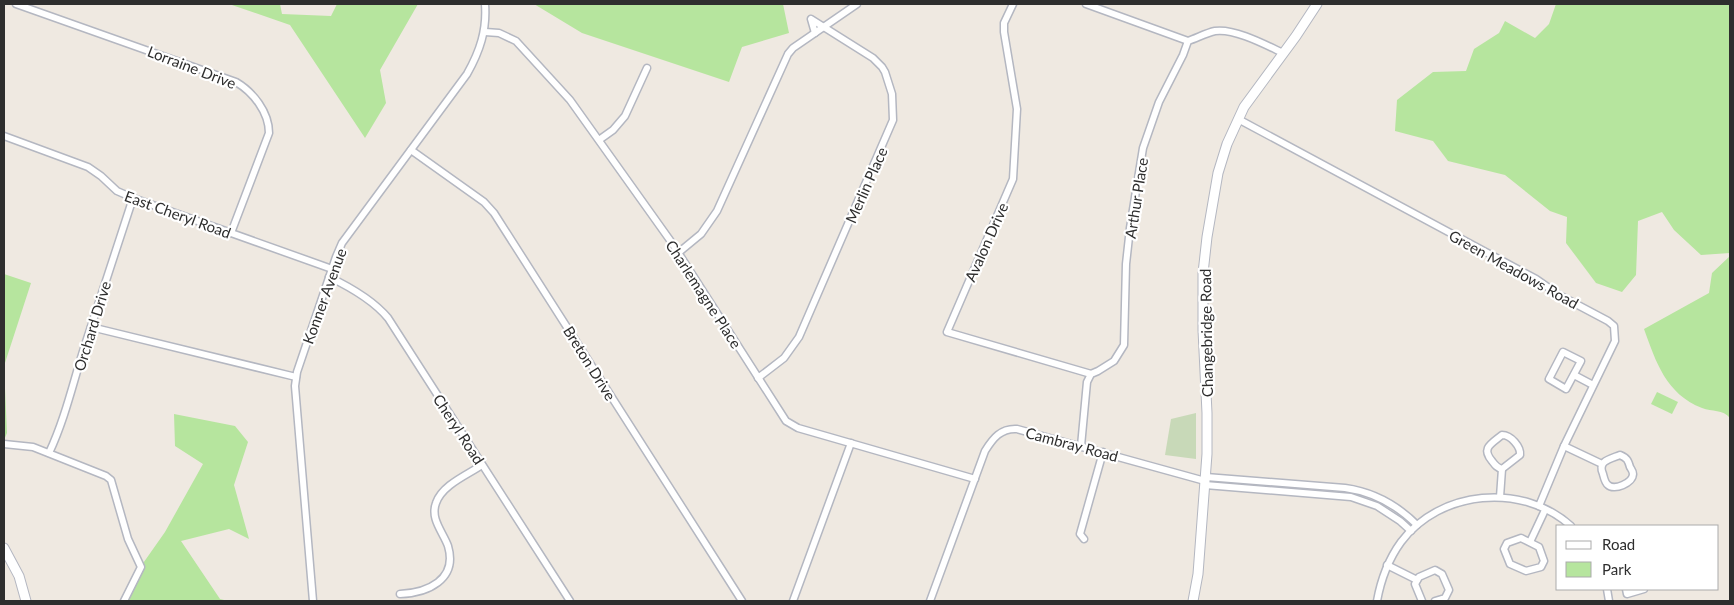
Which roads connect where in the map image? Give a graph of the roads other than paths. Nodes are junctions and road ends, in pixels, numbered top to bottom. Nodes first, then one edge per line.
1 (16, 4) edge
2 (485, 4) edge
3 (857, 4) edge
4 (1013, 4) edge
5 (1086, 4) edge
6 (1317, 4) edge
7 (824, 27) junction
8 (485, 32) junction
9 (815, 33) junction
10 (1188, 41) junction
11 (1283, 53) junction
12 (647, 68) dead end
13 (1238, 119) junction
14 (4, 136) edge
15 (599, 140) junction
16 (410, 150) junction
17 (133, 198) junction
18 (230, 233) junction
19 (678, 253) junction
20 (332, 269) junction
21 (329, 278) junction
22 (91, 327) junction
23 (1091, 374) junction
24 (1574, 375) junction
25 (296, 377) junction
26 (758, 378) junction
27 (1593, 385) junction
28 (851, 443) junction
29 (4, 444) edge
30 (1081, 446) junction
31 (1564, 446) junction
32 (1103, 452) junction
33 (49, 453) junction
34 (482, 464) junction
35 (1602, 464) junction
36 (1502, 470) junction
37 (975, 479) junction
38 (1205, 481) junction
39 (1500, 497) junction
40 (1542, 508) junction
41 (1417, 525) junction
42 (1569, 525) edge
43 (1411, 531) junction
44 (1084, 539) dead end
45 (1530, 542) junction
46 (4, 548) edge
47 (1387, 565) junction
48 (1417, 580) junction
49 (1626, 590) edge
50 (1641, 590) edge
51 (400, 594) dead end
52 (26, 601) edge
53 (124, 601) edge
54 (313, 601) edge
55 (570, 601) edge
56 (742, 601) edge
57 (793, 601) edge
58 (930, 601) edge
59 (1193, 601) edge
60 (1377, 601) edge
61 (1422, 601) edge
62 (1435, 601) edge

1 - 18 street, Lorraine Drive
2 - 8 street, Konner Avenue
3 - 7 street
4 - 23 street, Avalon Drive
5 - 10 street
6 - 11 main road, Changebridge Road
7 - 9 street
7 - 9 street
7 - 26 street, Merlin Place
8 - 15 street, Charlemagne Place
8 - 16 street, Konner Avenue
9 - 19 street
10 - 11 street
10 - 23 street, Arthur Place
11 - 13 main road, Changebridge Road
12 - 15 street
13 - 27 street, Green Meadows Road
13 - 38 main road, Changebridge Road
14 - 17 street, East Cheryl Road
15 - 19 street, Charlemagne Place
16 - 20 street, Konner Avenue
16 - 56 street, Breton Drive
17 - 18 street, East Cheryl Road
17 - 22 street, Orchard Drive
18 - 20 street, East Cheryl Road
19 - 26 street, Charlemagne Place
20 - 21 street, Konner Avenue
21 - 25 street, Konner Avenue
21 - 34 street, Cheryl Road
22 - 25 street
22 - 33 street, Orchard Drive
23 - 30 street
24 - 24 street
24 - 27 street
25 - 54 street, Konner Avenue
26 - 28 street, Charlemagne Place
27 - 31 street, Green Meadows Road
28 - 37 street, Charlemagne Place
28 - 57 street
29 - 33 street
30 - 32 street, Cambray Road
30 - 37 street, Cambray Road
31 - 35 street
31 - 40 street, Green Meadows Road
32 - 38 street, Cambray Road
32 - 44 street
33 - 53 street
34 - 51 street
34 - 55 street, Cheryl Road
35 - 35 street
36 - 36 street
36 - 39 street
37 - 58 street, Cambray Road
38 - 41 street
38 - 43 street
38 - 59 main road, Changebridge Road
39 - 40 street
39 - 41 street
40 - 42 street
40 - 45 street, Green Meadows Road
41 - 43 street
43 - 47 street
45 - 45 street
46 - 52 main road
47 - 48 street
47 - 60 street
48 - 61 street
48 - 62 street
49 - 50 street

